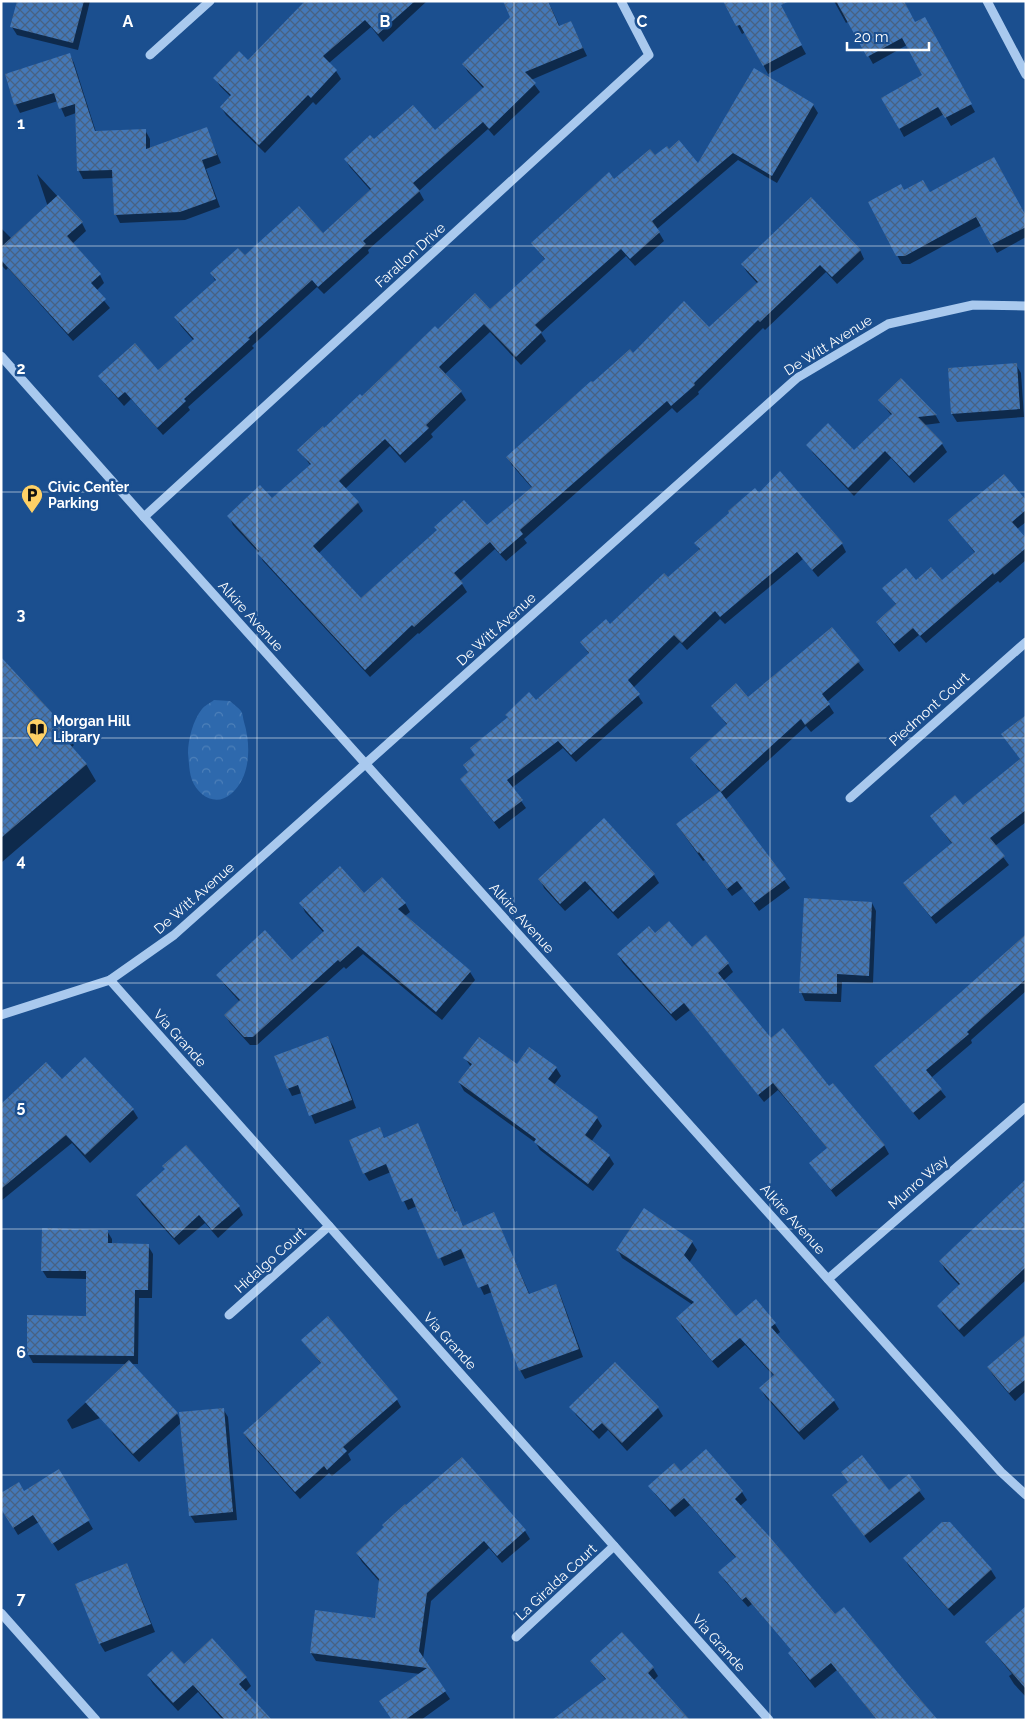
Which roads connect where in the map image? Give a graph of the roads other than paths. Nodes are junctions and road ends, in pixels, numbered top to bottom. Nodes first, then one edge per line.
1 (210, 1) edge
2 (621, 1) edge
3 (987, 1) edge
4 (150, 55) dead end
5 (1026, 75) edge
6 (1026, 306) edge
7 (1, 356) edge
8 (144, 517) junction
9 (1026, 642) edge
10 (366, 764) junction
11 (850, 798) dead end
12 (110, 980) junction
13 (1, 1015) edge
14 (1026, 1106) edge
15 (329, 1226) junction
16 (828, 1279) junction
17 (229, 1315) dead end
18 (1026, 1495) edge
19 (614, 1546) junction
20 (1, 1613) edge
21 (516, 1637) dead end
22 (96, 1720) edge
23 (768, 1720) edge

1 - 4 street
2 - 8 street, Farallon Drive
3 - 5 street
6 - 10 street, De Witt Avenue
7 - 8 street, Alkire Avenue
8 - 10 street, Alkire Avenue
9 - 11 street, Piedmont Court
10 - 12 street, De Witt Avenue
10 - 16 street, Alkire Avenue
12 - 13 street, De Witt Avenue
12 - 15 street, Via Grande
14 - 16 street, Munro Way
15 - 17 street, Hidalgo Court
15 - 19 street, Via Grande
16 - 18 street, Alkire Avenue
19 - 21 street, La Giralda Court
19 - 23 street, Via Grande
20 - 22 street

